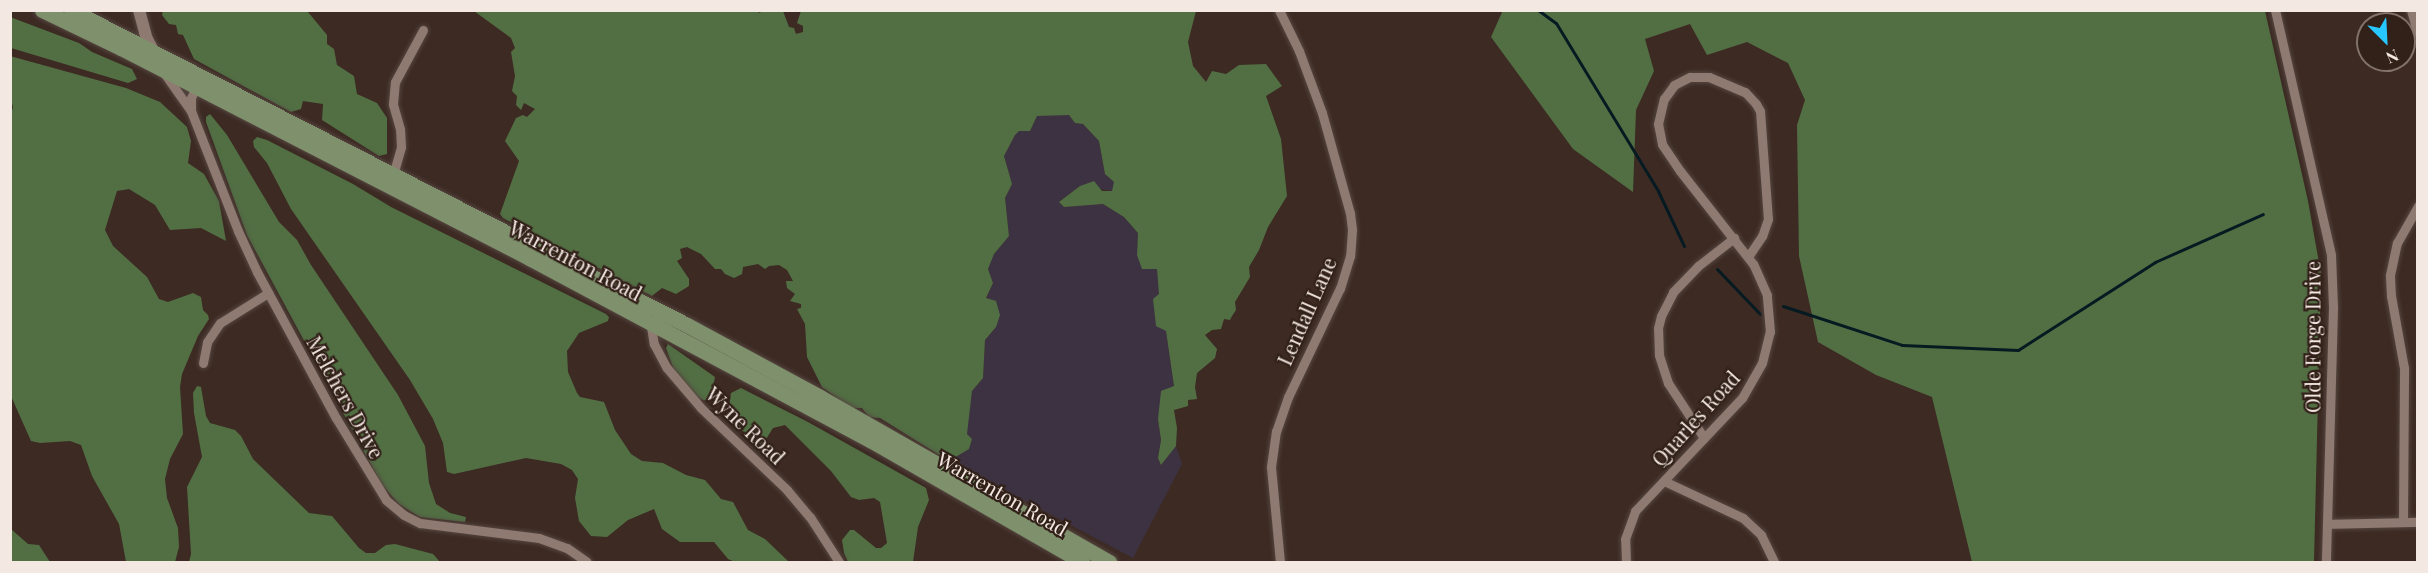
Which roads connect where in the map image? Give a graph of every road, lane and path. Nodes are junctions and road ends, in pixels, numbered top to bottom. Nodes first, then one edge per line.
1 (42, 10) edge
2 (1279, 10) edge
3 (2275, 10) edge
4 (2411, 10) edge
5 (139, 11) edge
6 (77, 12) edge
7 (423, 30) dead end
8 (2418, 34) edge
9 (126, 38) junction
10 (154, 52) junction
11 (161, 69) junction
12 (196, 87) junction
13 (191, 111) junction
14 (393, 175) junction
15 (2418, 206) edge
16 (1734, 238) junction
17 (1748, 257) junction
18 (268, 293) junction
19 (648, 305) junction
20 (650, 322) junction
21 (202, 363) dead end
22 (1704, 438) junction
23 (1664, 481) junction
24 (2403, 522) junction
25 (2418, 522) edge
26 (2327, 524) junction
27 (587, 562) edge
28 (839, 562) edge
29 (1082, 562) edge
30 (1109, 562) edge
31 (1280, 562) edge
32 (1626, 562) edge
33 (1774, 562) edge
34 (2326, 562) edge

1 - 11 main road, Warrenton Road
2 - 31 street, Lendall Lane
3 - 26 street, Olde Forge Drive
4 - 8 street
5 - 9 street
5 - 10 street
6 - 9 main road, Warrenton Road
7 - 14 street
9 - 10 main road, Warrenton Road
10 - 14 main road, Warrenton Road
11 - 12 main road, Warrenton Road
11 - 13 street, Melchers Drive
12 - 13 street
12 - 20 main road, Warrenton Road
13 - 18 street, Melchers Drive
14 - 19 main road, Warrenton Road
15 - 24 street
16 - 17 street, Quarles Road
16 - 17 street, Quarles Road
16 - 22 street
17 - 22 street, Quarles Road
18 - 21 street
18 - 27 street, Melchers Drive
19 - 20 street, Wyne Road
19 - 30 main road, Warrenton Road
20 - 28 street, Wyne Road
20 - 29 main road, Warrenton Road
22 - 23 street, Quarles Road
23 - 32 street, Quarles Road
23 - 33 street
24 - 25 street
24 - 26 street
26 - 34 street, Olde Forge Drive

